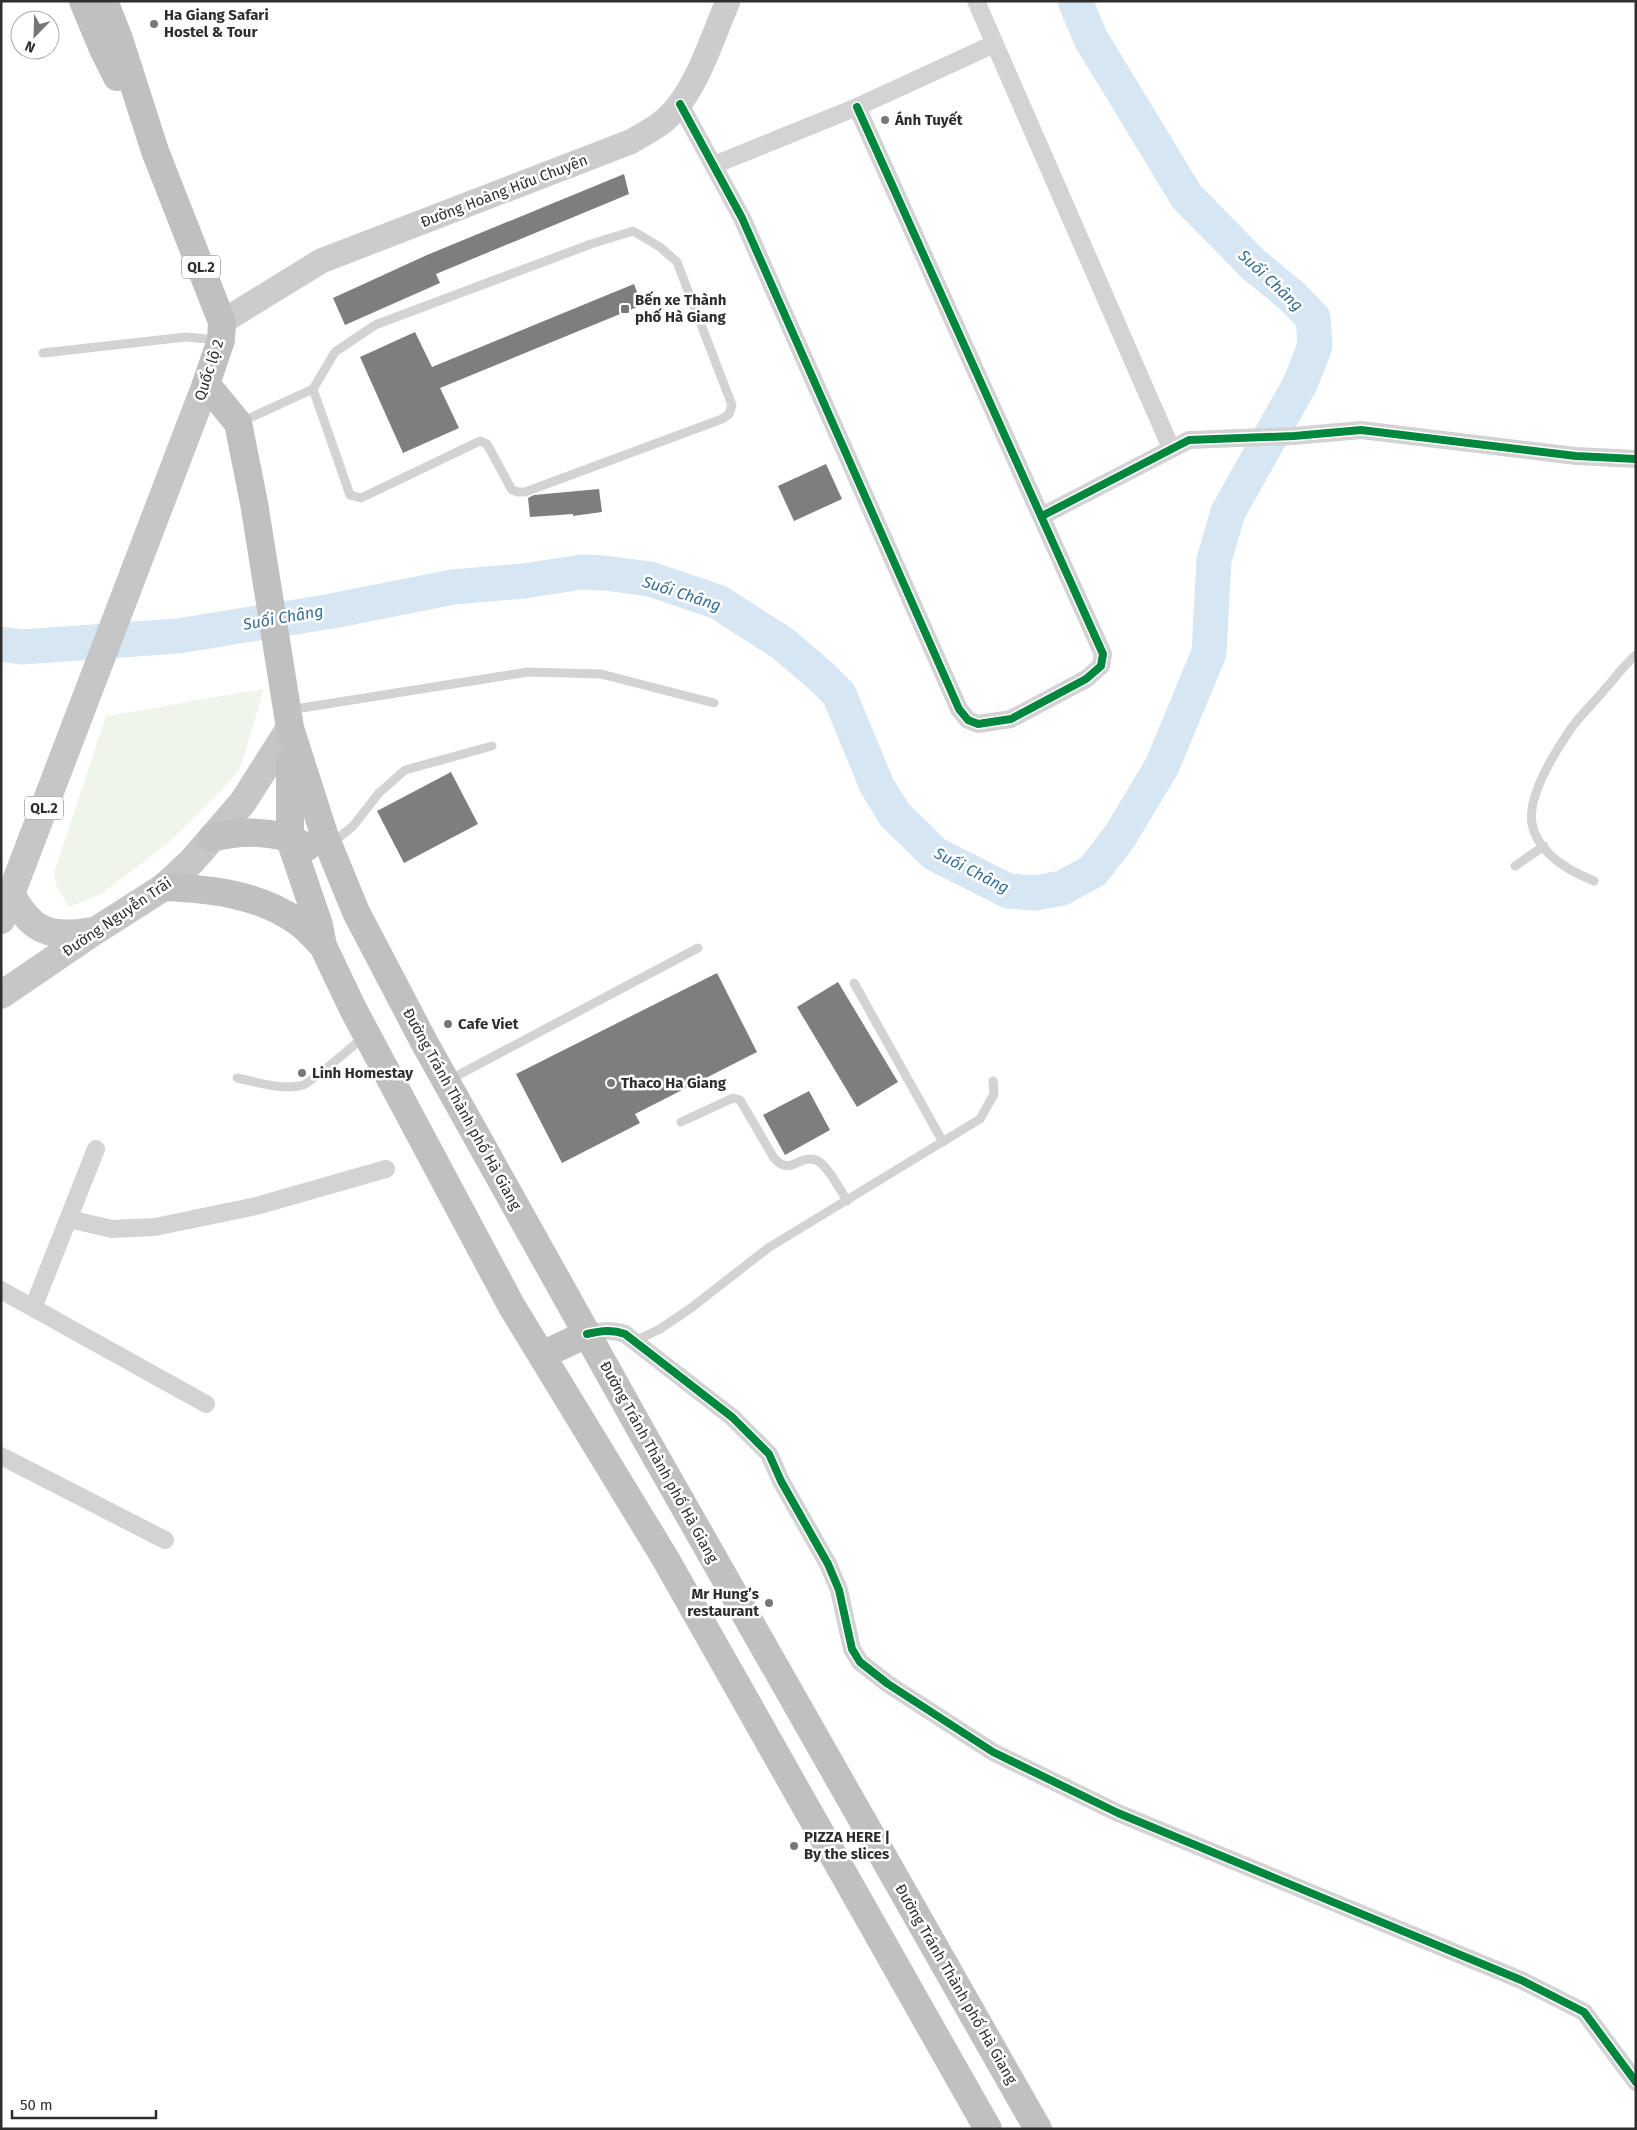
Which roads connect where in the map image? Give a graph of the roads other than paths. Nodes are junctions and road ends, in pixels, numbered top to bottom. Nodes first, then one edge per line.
1 (82, 1) edge
2 (104, 1) edge
3 (728, 1) edge
4 (976, 1) edge
5 (994, 44) junction
6 (680, 104) junction
7 (856, 107) junction
8 (155, 151) junction
9 (714, 165) junction
10 (222, 331) junction
11 (43, 353) dead end
12 (206, 384) junction
13 (313, 389) junction
14 (238, 423) junction
15 (1171, 448) junction
16 (1636, 459) edge
17 (1042, 516) junction
18 (1636, 655) edge
19 (714, 703) dead end
20 (287, 712) junction
21 (492, 746) dead end
22 (212, 838) junction
23 (290, 840) junction
24 (1544, 846) junction
25 (333, 857) junction
26 (1515, 866) dead end
27 (1594, 881) dead end
28 (164, 887) junction
29 (11, 893) junction
30 (1, 920) edge
31 (95, 931) junction
32 (323, 946) junction
33 (698, 948) dead end
34 (854, 983) dead end
35 (1, 995) edge
36 (367, 1034) junction
37 (237, 1078) dead end
38 (994, 1081) dead end
39 (446, 1082) junction
40 (681, 1122) dead end
41 (943, 1142) junction
42 (96, 1149) dead end
43 (386, 1169) dead end
44 (847, 1200) junction
45 (69, 1219) junction
46 (1, 1290) edge
47 (34, 1308) junction
48 (587, 1334) junction
49 (635, 1341) junction
50 (542, 1354) junction
51 (206, 1404) dead end
52 (1, 1456) edge
53 (165, 1540) dead end
54 (962, 1996) junction
55 (924, 2016) junction
56 (1636, 2082) edge
57 (988, 2129) edge
58 (1038, 2129) edge

1 - 8 highway, Quốc lộ 2 / QL.2
2 - 8 highway, Quốc lộ 2 / QL.2
3 - 6 street, Đường Hoàng Hữu Chuyên
4 - 5 street
5 - 7 street
5 - 15 street
6 - 9 street
6 - 10 street, Đường Hoàng Hữu Chuyên
7 - 9 street
7 - 17 street
8 - 10 highway, Quốc lộ 2 / QL.2
9 - 17 street
10 - 11 lane
10 - 12 highway, Quốc lộ 2 / QL.2
12 - 14 highway
12 - 29 main road, Quốc lộ 2 / QL.2
13 - 13 lane
13 - 14 lane
14 - 20 highway
15 - 16 street
15 - 17 street
18 - 24 lane
19 - 20 lane
20 - 22 main road, Đường Nguyễn Trãi
20 - 23 highway
20 - 25 highway, Đường Tránh Thành phố Hà Giang
21 - 25 lane
22 - 23 highway
22 - 28 main road, Đường Nguyễn Trãi
23 - 25 highway
23 - 32 highway
24 - 26 lane
24 - 27 lane
25 - 39 highway, Đường Tránh Thành phố Hà Giang
28 - 31 main road, Đường Nguyễn Trãi
28 - 32 highway
29 - 30 main road, QL.2
29 - 31 main road
31 - 35 main road, Đường Nguyễn Trãi
32 - 36 highway
33 - 39 lane
34 - 41 lane
36 - 37 lane
36 - 50 highway
38 - 41 lane
39 - 48 highway, Đường Tránh Thành phố Hà Giang
40 - 44 lane
41 - 44 lane
42 - 45 street
43 - 45 street
44 - 49 lane
45 - 47 street
46 - 47 street
47 - 51 street
48 - 49 street
48 - 50 highway
48 - 54 highway, Đường Tránh Thành phố Hà Giang
49 - 56 street
50 - 55 highway
52 - 53 street
54 - 55 highway
54 - 58 highway, Đường Tránh Thành phố Hà Giang
55 - 57 highway

